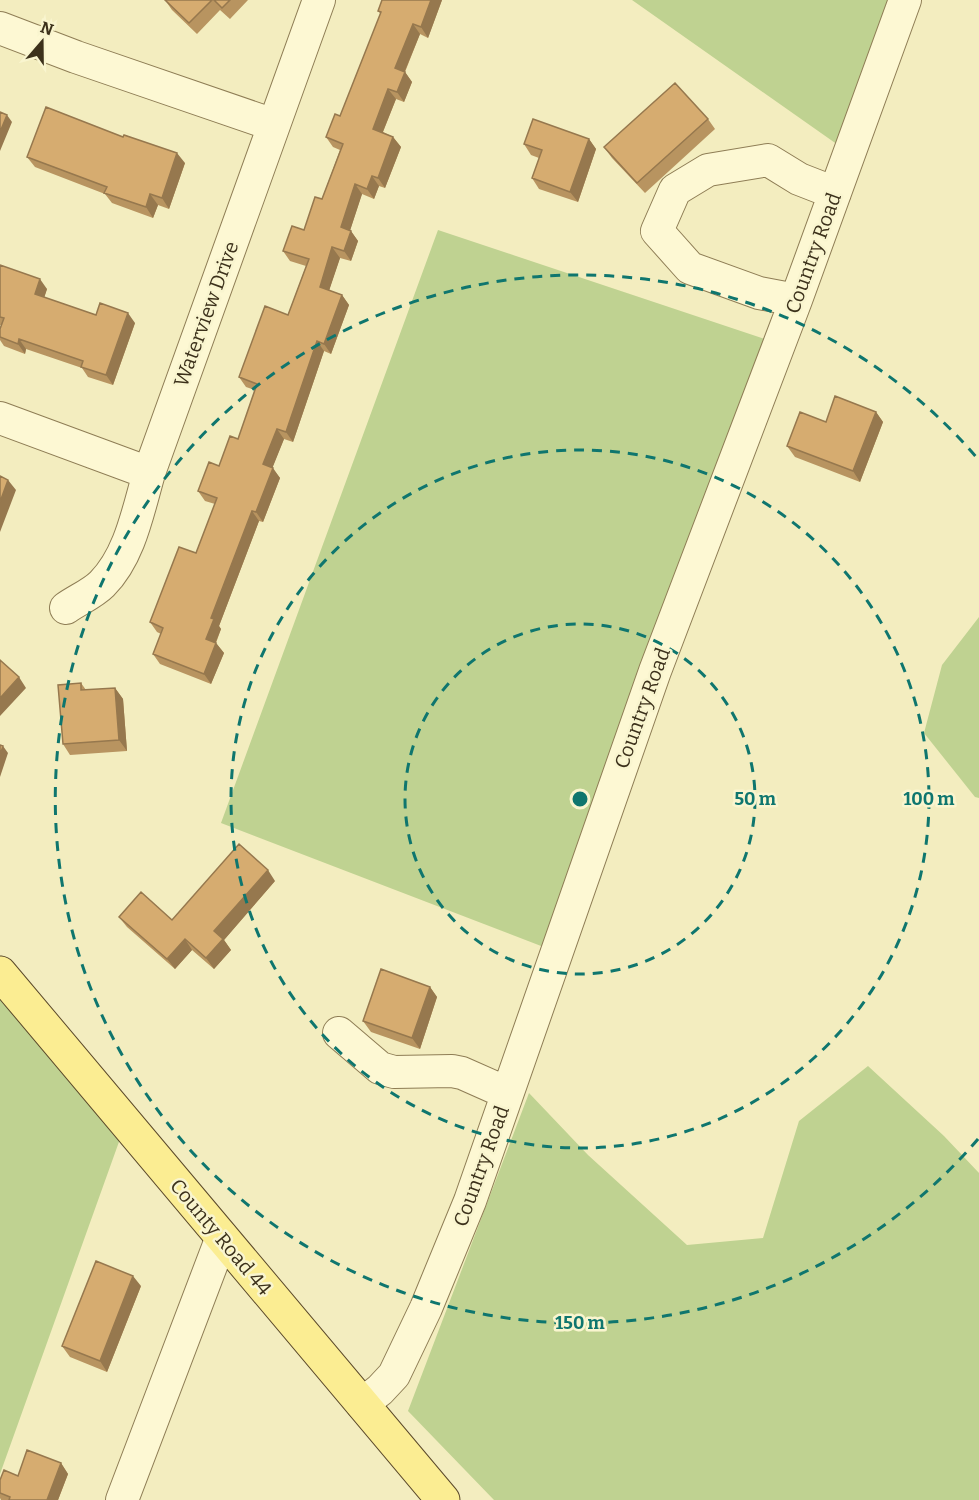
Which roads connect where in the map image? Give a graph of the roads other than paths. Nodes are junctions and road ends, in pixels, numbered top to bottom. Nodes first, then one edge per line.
1 (319, 0) edge
2 (905, 0) edge
3 (0, 28) edge
4 (274, 125) junction
5 (835, 193) junction
6 (796, 300) junction
7 (0, 418) edge
8 (149, 473) junction
9 (66, 608) dead end
10 (0, 973) edge
11 (339, 1033) dead end
12 (507, 1093) junction
13 (222, 1237) junction
14 (362, 1404) junction
15 (122, 1500) edge
16 (443, 1500) edge

1 - 4 street, Waterview Drive
2 - 5 street, Country Road
3 - 4 street
4 - 8 street, Waterview Drive
5 - 6 street, Country Road
5 - 6 street
6 - 12 street, Country Road
7 - 8 street
8 - 9 street, Waterview Drive
10 - 13 main road, County Road 44
11 - 12 street
12 - 14 street, Country Road
13 - 14 main road, County Road 44
13 - 15 street
14 - 16 main road, County Road 44

